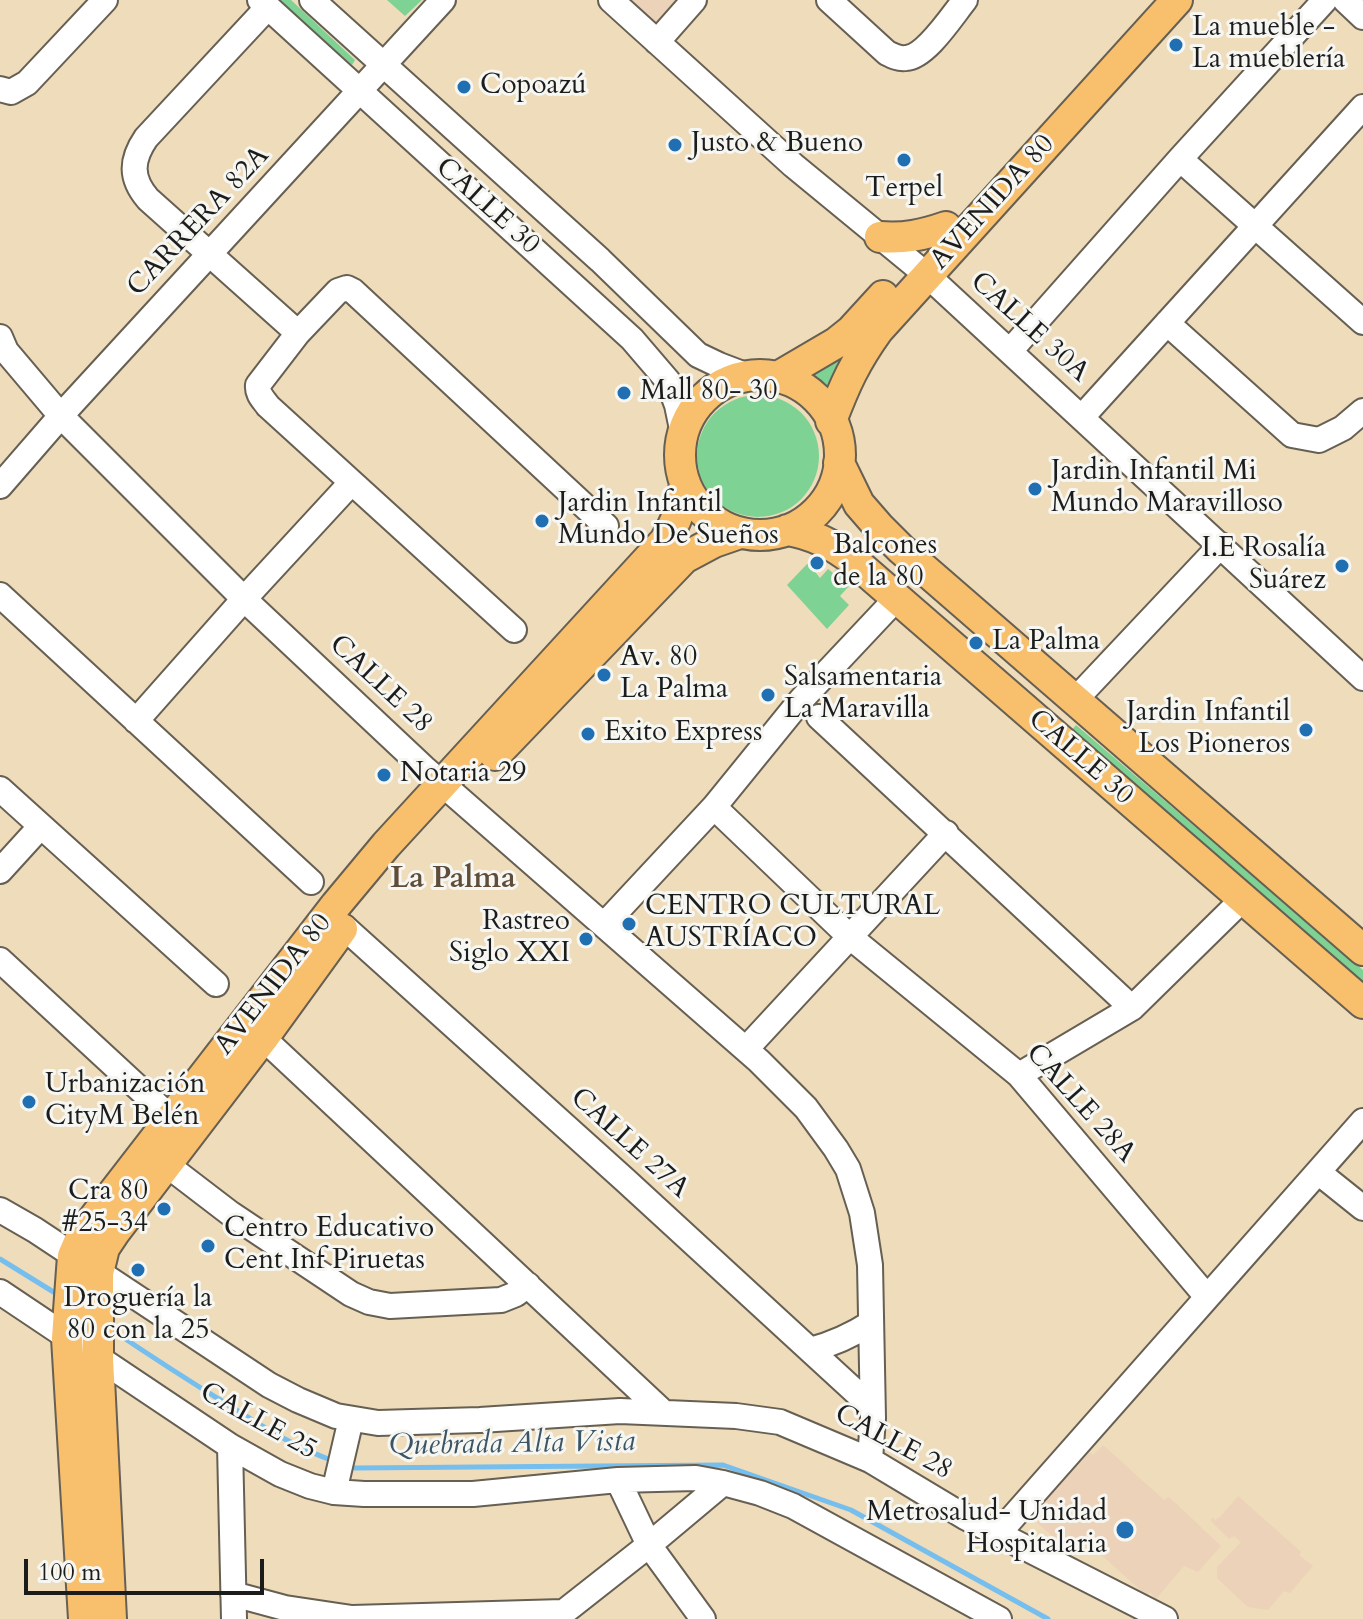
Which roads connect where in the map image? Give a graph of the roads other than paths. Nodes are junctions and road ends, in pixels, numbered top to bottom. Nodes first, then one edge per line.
1 (105, 0) edge
2 (312, 0) edge
3 (443, 0) edge
4 (611, 0) edge
5 (694, 0) edge
6 (829, 0) edge
7 (965, 0) edge
8 (1151, 0) edge
9 (1177, 0) edge
10 (1325, 0) edge
11 (264, 3) edge
12 (657, 42) junction
13 (384, 65) junction
14 (0, 89) edge
15 (360, 91) junction
16 (1363, 107) edge
17 (1180, 159) junction
18 (1255, 226) junction
19 (946, 227) junction
20 (880, 237) junction
21 (209, 254) junction
22 (920, 269) junction
23 (1363, 322) edge
24 (1167, 323) junction
25 (298, 333) junction
26 (0, 337) edge
27 (1010, 351) junction
28 (763, 377) junction
29 (1363, 411) edge
30 (61, 416) junction
31 (1082, 417) junction
32 (831, 421) junction
33 (683, 434) junction
34 (839, 463) junction
35 (351, 483) junction
36 (685, 483) junction
37 (0, 486) edge
38 (606, 526) dead end
39 (787, 530) junction
40 (740, 533) junction
41 (1221, 545) junction
42 (0, 595) edge
43 (244, 599) junction
44 (896, 599) junction
45 (514, 630) dead end
46 (1363, 678) edge
47 (1074, 701) junction
48 (819, 717) dead end
49 (136, 721) junction
50 (0, 789) edge
51 (449, 789) junction
52 (714, 807) junction
53 (41, 826) junction
54 (946, 833) junction
55 (0, 871) edge
56 (311, 882) dead end
57 (1243, 899) junction
58 (604, 925) junction
59 (344, 927) junction
60 (850, 937) junction
61 (1361, 944) edge
62 (0, 960) edge
63 (216, 984) dead end
64 (1363, 1003) edge
65 (1132, 1008) junction
66 (263, 1038) junction
67 (746, 1049) junction
68 (1019, 1075) junction
69 (171, 1118) junction
70 (1363, 1121) edge
71 (167, 1165) junction
72 (1318, 1172) junction
73 (1363, 1208) edge
74 (0, 1210) edge
75 (85, 1276) junction
76 (528, 1285) junction
77 (0, 1292) edge
78 (1207, 1297) junction
79 (871, 1323) junction
80 (67, 1331) junction
81 (810, 1350) junction
82 (98, 1352) junction
83 (872, 1407) junction
84 (663, 1412) junction
85 (351, 1419) junction
86 (230, 1446) junction
87 (870, 1460) junction
88 (618, 1480) junction
89 (336, 1481) junction
90 (723, 1483) junction
91 (998, 1534) junction
92 (649, 1545) junction
93 (233, 1594) junction
94 (559, 1616) edge
95 (84, 1619) edge
96 (111, 1619) edge
97 (234, 1619) edge
98 (352, 1619) edge
99 (703, 1619) edge
100 (999, 1619) edge
101 (1165, 1619) edge

1 - 14 street
2 - 13 street, CALLE 30
3 - 13 street, CARRERA 82A
4 - 12 street, CALLE 30A
5 - 12 street
6 - 7 street
8 - 19 main road, AVENIDA 80
9 - 22 main road, AVENIDA 80
10 - 17 street
11 - 15 street, CALLE 30
11 - 21 street
12 - 20 street, CALLE 30A
13 - 15 street, CARRERA 82A
13 - 28 street, CALLE 30
15 - 21 street, CARRERA 82A
15 - 33 street, CALLE 30
16 - 18 street
17 - 18 street
17 - 27 street
18 - 23 street
18 - 24 street
19 - 20 main road
19 - 22 main road, AVENIDA 80
20 - 22 street, CALLE 30A
21 - 25 street
21 - 30 street, CARRERA 82A
22 - 27 street, CALLE 30A
22 - 28 main road, AVENIDA 80
22 - 32 main road, AVENIDA 80
24 - 29 street
24 - 31 street
25 - 35 street
25 - 38 street
26 - 30 street, CALLE 28
27 - 31 street, CALLE 30A
28 - 32 main road
28 - 33 main road
30 - 37 street, CARRERA 82A
30 - 43 street, CALLE 28
31 - 41 street, CALLE 30A
32 - 34 main road
33 - 36 main road
34 - 39 main road
34 - 47 main road, CALLE 30
35 - 43 street
35 - 45 street
36 - 40 main road
36 - 51 main road, AVENIDA 80
39 - 40 main road
39 - 44 main road, CALLE 30
40 - 51 main road, AVENIDA 80
41 - 46 street, CALLE 30A
41 - 47 street
42 - 49 street
43 - 49 street
43 - 51 street, CALLE 28
44 - 52 street
44 - 57 main road, CALLE 30
47 - 61 main road, CALLE 30
48 - 54 street
49 - 56 street
50 - 53 street
51 - 58 street, CALLE 28
51 - 59 main road, AVENIDA 80
51 - 69 main road, AVENIDA 80
52 - 58 street
52 - 60 street, CALLE 28A
53 - 55 street
53 - 63 street
54 - 60 street
54 - 65 street
57 - 64 main road, CALLE 30
57 - 65 street
58 - 67 street, CALLE 28
59 - 66 main road, AVENIDA 80
59 - 81 street, CALLE 27A
60 - 67 street
60 - 68 street, CALLE 28A
62 - 69 street
65 - 68 street
66 - 71 main road, AVENIDA 80
66 - 76 street
67 - 79 street, CALLE 28
68 - 78 street, CALLE 28A
69 - 75 main road, AVENIDA 80
70 - 72 street
71 - 75 main road, AVENIDA 80
71 - 76 street
72 - 73 street
72 - 78 street
74 - 75 street, CALLE 25
75 - 80 main road, AVENIDA 80
75 - 82 main road, AVENIDA 80
75 - 85 street, CALLE 25
76 - 84 street
77 - 80 street, CALLE 25
78 - 91 street
79 - 81 street
79 - 83 street, CALLE 28
80 - 82 street, CALLE 25
80 - 95 main road, AVENIDA 80
81 - 83 street, CALLE 27A
82 - 86 street, CALLE 25
82 - 96 main road, AVENIDA 80
83 - 87 street, CALLE 28
84 - 85 street, CALLE 25
84 - 87 street, CALLE 28
85 - 89 street
86 - 89 street, CALLE 25
86 - 93 street
87 - 91 street, CALLE 28
88 - 89 street, CALLE 25
88 - 90 street, CALLE 25
88 - 92 street
90 - 92 street
90 - 100 street, CALLE 25
91 - 101 street, CALLE 28
92 - 94 street
92 - 99 street
93 - 97 street
93 - 98 street
94 - 98 street

